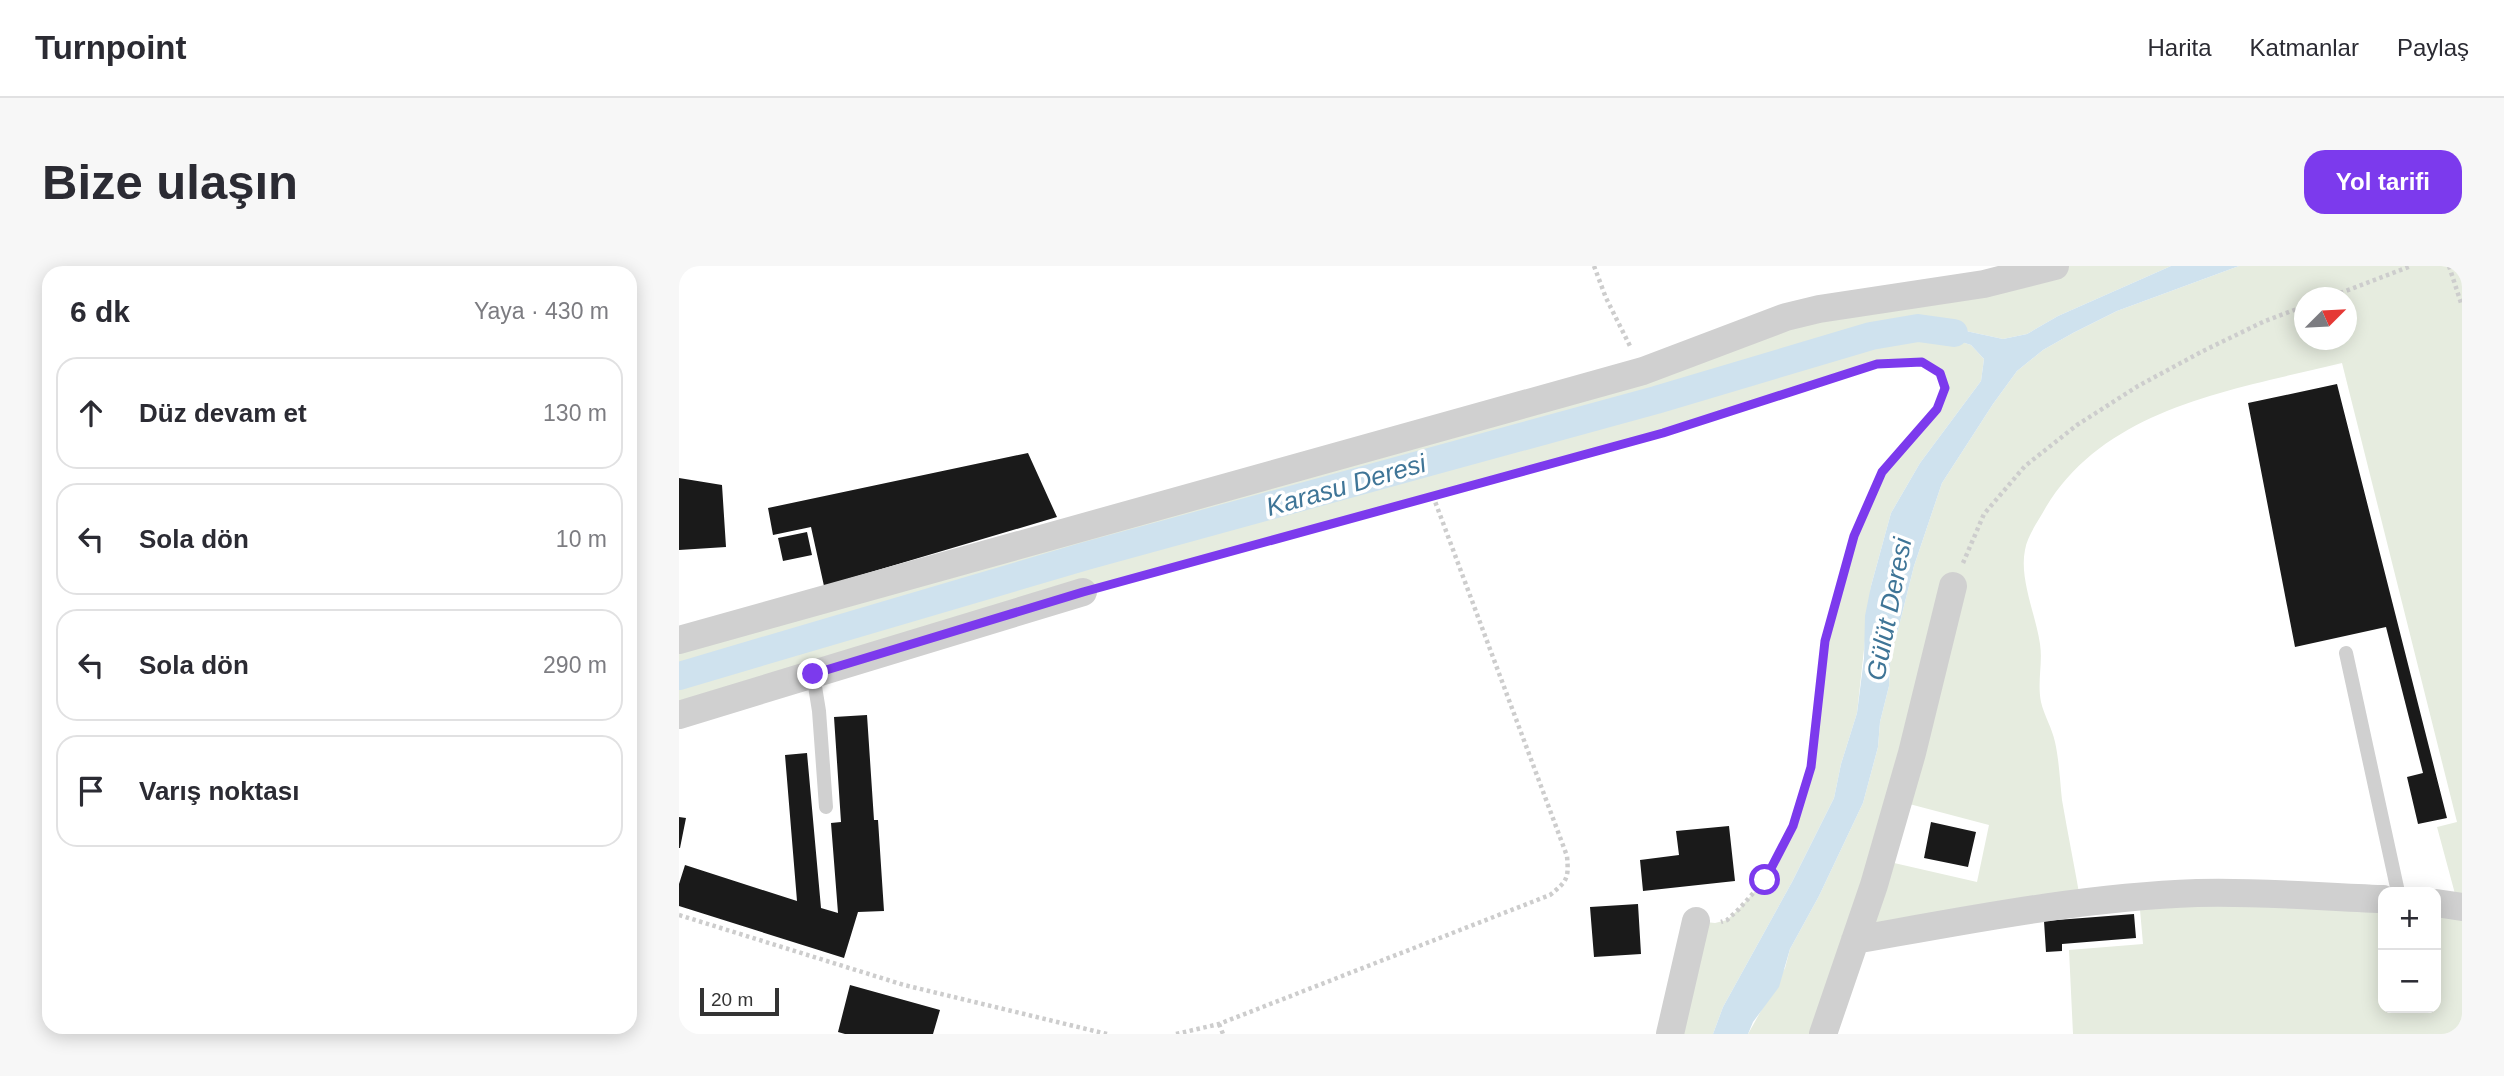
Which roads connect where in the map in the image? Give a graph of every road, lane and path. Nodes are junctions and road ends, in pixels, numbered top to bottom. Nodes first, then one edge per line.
1 (1594, 266) edge
2 (2055, 266) edge
3 (2411, 266) edge
4 (2449, 266) edge
5 (1983, 275) edge
6 (2356, 287) edge
7 (2462, 306) edge
8 (2294, 310) edge
9 (1643, 371) junction
10 (1433, 496) junction
11 (1953, 586) joint
12 (1083, 592) joint
13 (679, 640) edge
14 (2346, 653) dead end
15 (813, 674) junction
16 (679, 715) edge
17 (826, 807) dead end
18 (2397, 887) edge
19 (2378, 899) edge
20 (2441, 904) edge
21 (2462, 907) edge
22 (679, 915) edge
23 (1696, 921) joint
24 (1855, 940) junction
25 (1219, 1024) junction
26 (1107, 1034) edge
27 (1176, 1034) edge
28 (1223, 1034) edge
29 (1670, 1034) edge
30 (1823, 1034) edge

1 - 9 path
2 - 5 street
3 - 6 path
4 - 7 path
5 - 9 street
8 - 11 path
9 - 13 street
10 - 12 path
10 - 23 path
10 - 25 path
11 - 24 street
12 - 15 street
14 - 18 lane
15 - 16 street
15 - 17 lane
19 - 24 street
20 - 21 street
22 - 26 path
23 - 29 street
24 - 30 street
25 - 27 path
25 - 28 path

